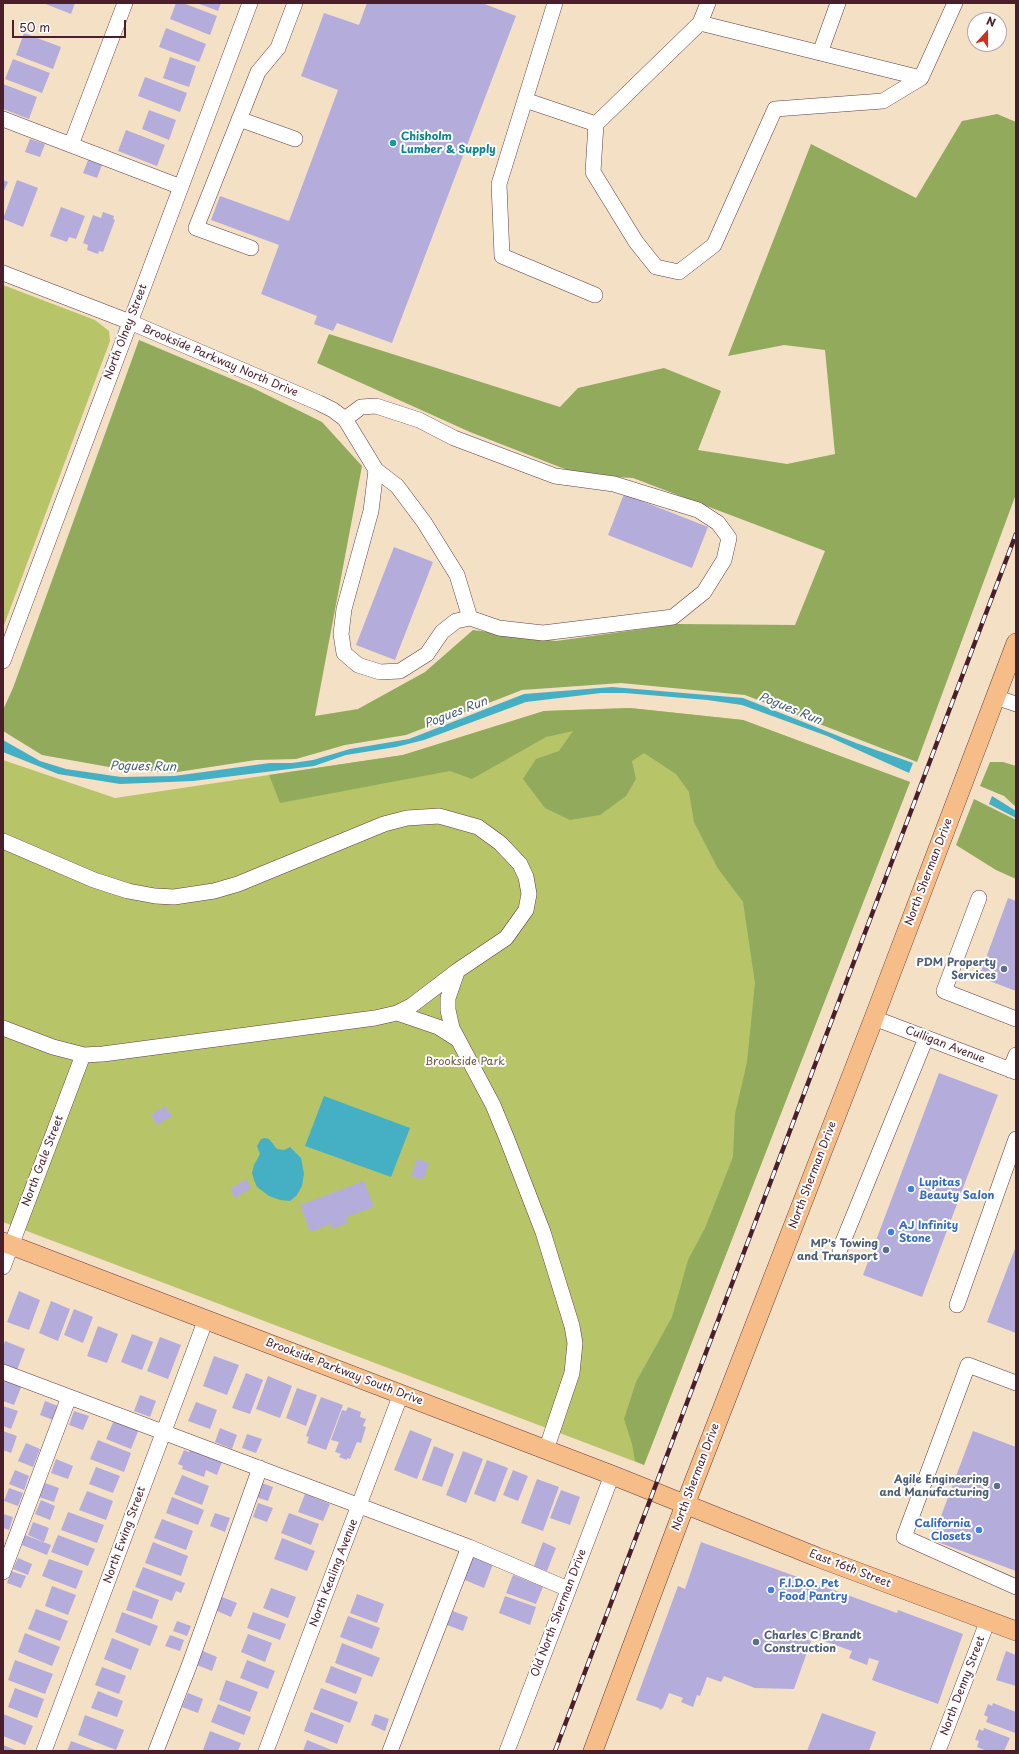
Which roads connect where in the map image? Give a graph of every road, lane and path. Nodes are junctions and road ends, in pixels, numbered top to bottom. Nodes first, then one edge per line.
1 (125, 3) edge
2 (250, 3) edge
3 (295, 3) edge
4 (555, 3) edge
5 (708, 3) edge
6 (838, 3) edge
7 (955, 3) edge
8 (700, 23) junction
9 (820, 53) junction
10 (921, 78) junction
11 (525, 100) junction
12 (3, 119) edge
13 (239, 119) junction
14 (596, 124) junction
15 (295, 139) dead end
16 (71, 145) junction
17 (181, 187) junction
18 (252, 248) dead end
19 (3, 273) edge
20 (595, 295) dead end
21 (130, 322) junction
22 (345, 419) junction
23 (376, 470) junction
24 (470, 618) junction
25 (1016, 642) edge
26 (6, 646) edge
27 (3, 662) edge
28 (995, 697) junction
29 (1016, 704) edge
30 (3, 841) edge
31 (979, 898) dead end
32 (457, 971) junction
33 (397, 1013) junction
34 (874, 1018) junction
35 (1016, 1019) edge
36 (3, 1028) edge
37 (926, 1038) junction
38 (458, 1039) junction
39 (83, 1055) junction
40 (1016, 1055) edge
41 (1013, 1071) edge
42 (1016, 1139) edge
43 (7, 1243) edge
44 (840, 1250) dead end
45 (3, 1267) edge
46 (957, 1305) dead end
47 (206, 1319) junction
48 (3, 1372) edge
49 (1016, 1383) edge
50 (401, 1394) junction
51 (69, 1397) junction
52 (163, 1432) junction
53 (546, 1450) junction
54 (260, 1468) junction
55 (612, 1475) junction
56 (359, 1505) junction
57 (685, 1505) junction
58 (469, 1546) junction
59 (3, 1572) edge
60 (1016, 1587) edge
61 (568, 1589) junction
62 (988, 1620) junction
63 (1016, 1631) edge
64 (44, 1751) edge
65 (156, 1751) edge
66 (266, 1751) edge
67 (390, 1751) edge
68 (507, 1751) edge
69 (592, 1751) edge
70 (938, 1751) edge

1 - 16 street
2 - 17 street, North Olney Street
3 - 13 street
4 - 11 street
5 - 8 street
6 - 9 street
7 - 10 street
8 - 9 street
8 - 14 street
9 - 10 street
10 - 14 street
11 - 14 street
11 - 20 street
12 - 16 street
13 - 15 street
13 - 18 street
16 - 17 street
17 - 21 street, North Olney Street
19 - 21 street, Brookside Parkway North Drive
21 - 22 street, Brookside Parkway North Drive
21 - 26 street, North Olney Street
22 - 23 street
22 - 24 street
23 - 24 street
23 - 24 street
25 - 28 main road, North Sherman Drive
26 - 27 street, North Olney Street
28 - 29 street
28 - 34 main road, North Sherman Drive
30 - 32 street
31 - 35 street
32 - 33 street
32 - 38 street
33 - 38 street
33 - 39 street
34 - 37 street, Culligan Avenue
34 - 57 main road, North Sherman Drive
36 - 39 street
37 - 41 street, Culligan Avenue
37 - 44 street
38 - 53 street
39 - 43 street, North Gale Street
40 - 41 street
42 - 46 street
43 - 45 street, North Gale Street
43 - 47 main road, Brookside Parkway South Drive
47 - 50 main road, Brookside Parkway South Drive
47 - 52 street, North Ewing Street
48 - 51 street
49 - 60 street
50 - 53 main road, Brookside Parkway South Drive
50 - 56 street, North Kealing Avenue
51 - 52 street
51 - 59 street
52 - 54 street
52 - 64 street, North Ewing Street
53 - 55 main road, Brookside Parkway South Drive
54 - 56 street
54 - 65 street
55 - 57 main road, Brookside Parkway South Drive
55 - 61 street, Old North Sherman Drive
56 - 58 street
56 - 66 street, North Kealing Avenue
57 - 62 main road, East 16th Street
57 - 69 main road, North Sherman Drive
58 - 61 street
58 - 67 street
61 - 68 street, Old North Sherman Drive
62 - 63 main road, East 16th Street
62 - 70 street, North Denny Street

